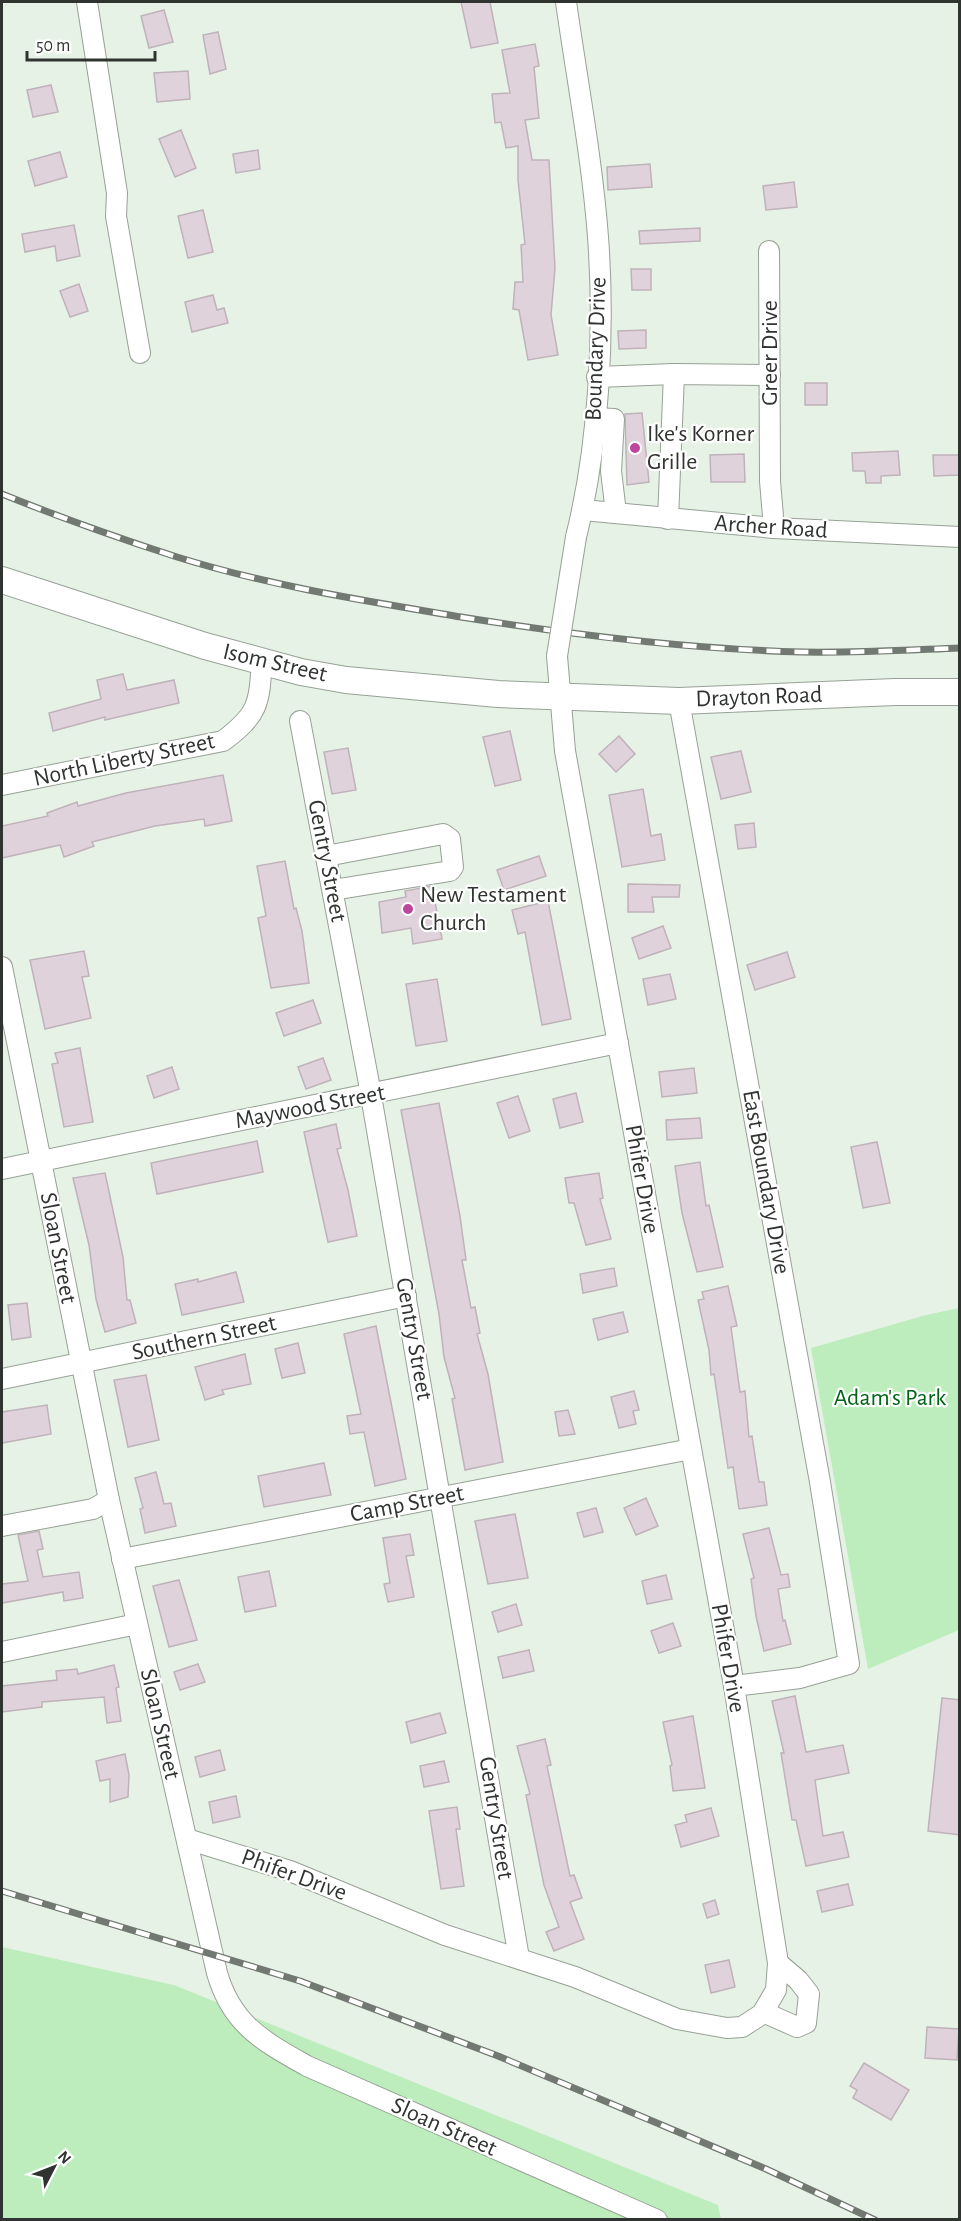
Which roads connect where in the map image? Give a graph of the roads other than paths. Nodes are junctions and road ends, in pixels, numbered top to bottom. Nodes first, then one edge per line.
1 (87, 2) edge
2 (566, 2) edge
3 (769, 250) dead end
4 (140, 353) dead end
5 (674, 374) junction
6 (770, 375) junction
7 (597, 377) junction
8 (595, 418) junction
9 (583, 510) junction
10 (616, 513) junction
11 (668, 519) junction
12 (774, 528) junction
13 (960, 537) edge
14 (2, 580) edge
15 (262, 661) junction
16 (960, 692) edge
17 (559, 695) junction
18 (679, 701) junction
19 (300, 722) dead end
20 (2, 785) edge
21 (326, 856) junction
22 (333, 890) junction
23 (2, 967) edge
24 (618, 1043) junction
25 (371, 1095) junction
26 (40, 1162) junction
27 (2, 1169) edge
28 (406, 1296) junction
29 (81, 1363) junction
30 (2, 1379) edge
31 (691, 1449) junction
32 (441, 1497) junction
33 (109, 1500) junction
34 (2, 1526) edge
35 (122, 1559) junction
36 (137, 1624) junction
37 (2, 1652) edge
38 (734, 1686) junction
39 (186, 1839) junction
40 (519, 1958) junction
41 (778, 1963) junction
42 (764, 2012) junction
43 (657, 2220) edge

1 - 4 street
2 - 7 street, Boundary Drive
3 - 6 street, Greer Drive
5 - 6 street
5 - 7 street
5 - 11 street
6 - 12 street, Greer Drive
7 - 8 street, Boundary Drive
8 - 9 street, Boundary Drive
8 - 10 street
9 - 10 street, Archer Road
9 - 17 street, Boundary Drive, bridge
10 - 11 street, Archer Road
11 - 12 street, Archer Road
12 - 13 street, Archer Road
14 - 15 main road, Isom Street
15 - 17 main road, Isom Street
15 - 20 street, North Liberty Street
16 - 18 main road, Drayton Road
17 - 18 main road, Drayton Road
17 - 24 street, Phifer Drive
18 - 38 street, East Boundary Drive
19 - 21 street, Gentry Street
21 - 22 street, Gentry Street
21 - 22 street
22 - 25 street, Gentry Street
23 - 26 street, Sloan Street
24 - 25 street, Maywood Street
24 - 31 street, Phifer Drive
25 - 26 street, Maywood Street
25 - 28 street, Gentry Street
26 - 27 street, Maywood Street
26 - 29 street, Sloan Street
28 - 29 street, Southern Street
28 - 32 street, Gentry Street
29 - 30 street, Southern Street
29 - 33 street, Sloan Street
31 - 32 street, Camp Street
31 - 38 street, Phifer Drive
32 - 35 street, Camp Street
32 - 40 street, Gentry Street
33 - 34 street
33 - 35 street, Sloan Street
35 - 36 street, Sloan Street
36 - 37 street
36 - 39 street, Sloan Street
38 - 41 street, Phifer Drive
39 - 40 street, Phifer Drive
39 - 43 street, Sloan Street
40 - 42 street, Phifer Drive
41 - 42 street, Phifer Drive
41 - 42 street

